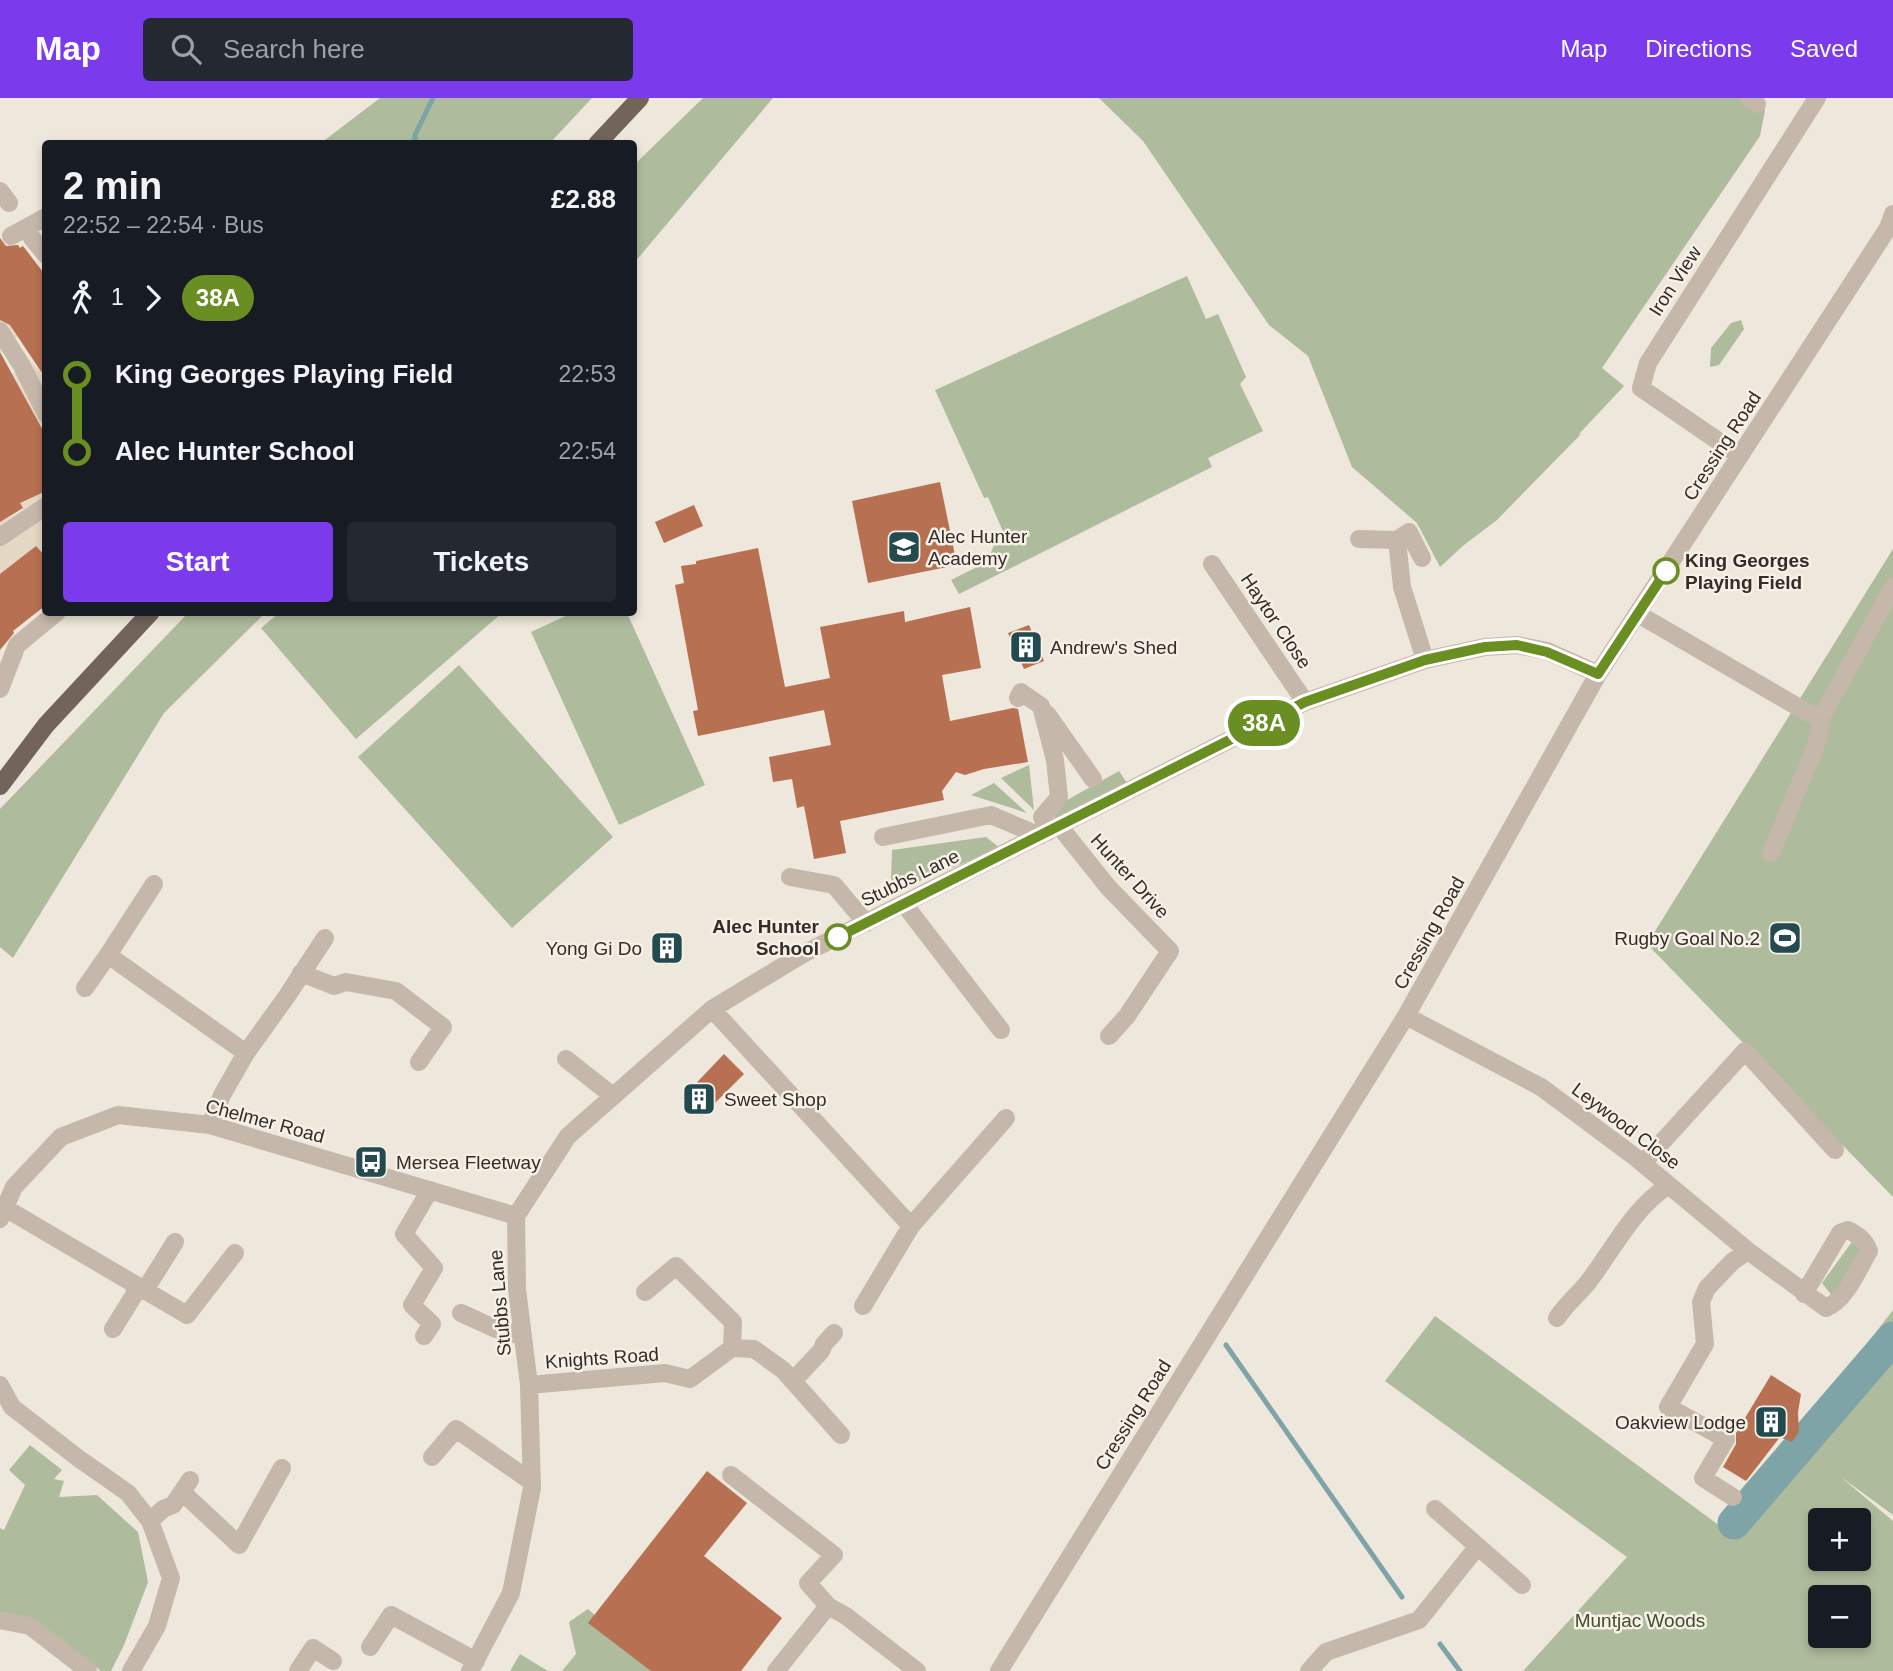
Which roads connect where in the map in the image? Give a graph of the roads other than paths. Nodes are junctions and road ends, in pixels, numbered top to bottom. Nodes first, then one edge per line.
1 (640, 98) edge
2 (1817, 98) edge
3 (601, 140) edge
4 (42, 219) edge
5 (1891, 225) edge
6 (11, 236) dead end
7 (32, 238) dead end
8 (42, 250) edge
9 (0, 331) edge
10 (42, 406) edge
11 (1740, 456) junction
12 (42, 509) edge
13 (1384, 525) dead end
14 (0, 537) edge
15 (1359, 539) dead end
16 (1397, 540) junction
17 (1422, 558) dead end
18 (1212, 564) dead end
19 (1893, 587) edge
20 (1638, 614) junction
21 (52, 616) edge
22 (147, 616) edge
23 (1425, 660) junction
24 (1598, 674) junction
25 (0, 689) edge
26 (1018, 698) dead end
27 (1305, 702) junction
28 (1041, 706) junction
29 (1817, 718) junction
30 (46, 725) junction
31 (0, 764) edge
32 (1093, 779) dead end
33 (0, 786) edge
34 (1049, 832) junction
35 (883, 836) dead end
36 (1771, 853) dead end
37 (790, 877) dead end
38 (154, 884) dead end
39 (904, 904) junction
40 (866, 923) junction
41 (325, 938) dead end
42 (107, 956) junction
43 (301, 973) junction
44 (85, 988) dead end
45 (712, 1009) junction
46 (1406, 1016) junction
47 (1001, 1030) dead end
48 (1110, 1036) dead end
49 (246, 1053) junction
50 (566, 1059) dead end
51 (419, 1062) dead end
52 (613, 1096) junction
53 (1006, 1118) dead end
54 (210, 1125) junction
55 (1835, 1150) dead end
56 (1643, 1163) junction
57 (1669, 1185) junction
58 (430, 1190) junction
59 (2, 1214) edge
60 (516, 1216) junction
61 (911, 1226) junction
62 (175, 1242) dead end
63 (1748, 1251) junction
64 (235, 1253) dead end
65 (142, 1289) junction
66 (645, 1292) dead end
67 (1804, 1294) dead end
68 (863, 1306) dead end
69 (461, 1313) dead end
70 (1557, 1318) dead end
71 (113, 1329) dead end
72 (834, 1333) dead end
73 (424, 1336) dead end
74 (523, 1336) junction
75 (732, 1348) junction
76 (793, 1381) junction
77 (0, 1385) edge
78 (529, 1385) junction
79 (841, 1435) dead end
80 (432, 1457) dead end
81 (282, 1468) dead end
82 (731, 1475) dead end
83 (532, 1482) junction
84 (1733, 1497) dead end
85 (1435, 1509) dead end
86 (150, 1521) junction
87 (1478, 1546) junction
88 (1522, 1585) dead end
89 (828, 1606) junction
90 (0, 1620) edge
91 (370, 1647) dead end
92 (333, 1661) dead end
93 (473, 1666) edge
94 (133, 1670) edge
95 (88, 1671) edge
96 (298, 1671) edge
97 (776, 1671) edge
98 (917, 1671) edge
99 (999, 1671) edge
100 (1309, 1671) edge

1 - 3 main road
2 - 11 street, Iron View
4 - 6 street
5 - 11 street, Cressing Road
7 - 8 street
9 - 10 street
11 - 20 street, Cressing Road
12 - 14 street
13 - 16 street
15 - 16 street
16 - 17 street
16 - 23 street
18 - 27 street, Haytor Close
19 - 29 street
20 - 24 street, Cressing Road
20 - 29 street
21 - 25 street
22 - 30 main road
23 - 24 street, Stubbs Lane
23 - 27 street, Stubbs Lane
24 - 46 street, Cressing Road
26 - 28 street
27 - 34 street, Stubbs Lane
28 - 32 street
28 - 34 street
29 - 36 street
30 - 31 main road
30 - 33 main road
34 - 35 street
34 - 39 street, Stubbs Lane
34 - 48 street, Hunter Drive
37 - 40 street
38 - 42 street
39 - 40 street, Stubbs Lane
39 - 47 street
40 - 45 street, Stubbs Lane
41 - 43 street
42 - 44 street
42 - 49 street
43 - 49 street
43 - 51 street
45 - 52 street, Stubbs Lane
45 - 61 street
46 - 56 street, Leywood Close
46 - 99 street, Cressing Road
49 - 54 street
50 - 52 street
52 - 60 street, Stubbs Lane
53 - 61 street
54 - 58 street, Chelmer Road
54 - 59 street, Chelmer Road
55 - 56 street
56 - 57 street, Leywood Close
57 - 63 street, Leywood Close
57 - 70 street
58 - 60 street, Chelmer Road
58 - 73 street
59 - 65 street
60 - 74 street, Stubbs Lane
61 - 68 street
62 - 65 street
63 - 67 street, Leywood Close
63 - 84 street
64 - 65 street
65 - 71 street
66 - 75 street
69 - 74 street
72 - 76 street
74 - 78 street, Stubbs Lane
75 - 76 street
75 - 78 street, Knights Road
76 - 79 street
77 - 86 street
78 - 83 street, Stubbs Lane
80 - 83 street
81 - 86 street
82 - 89 street
83 - 93 street, Stubbs Lane
85 - 87 street
86 - 94 street
87 - 88 street
87 - 100 street
89 - 97 street
89 - 98 street
90 - 95 street
91 - 93 street
92 - 96 street

